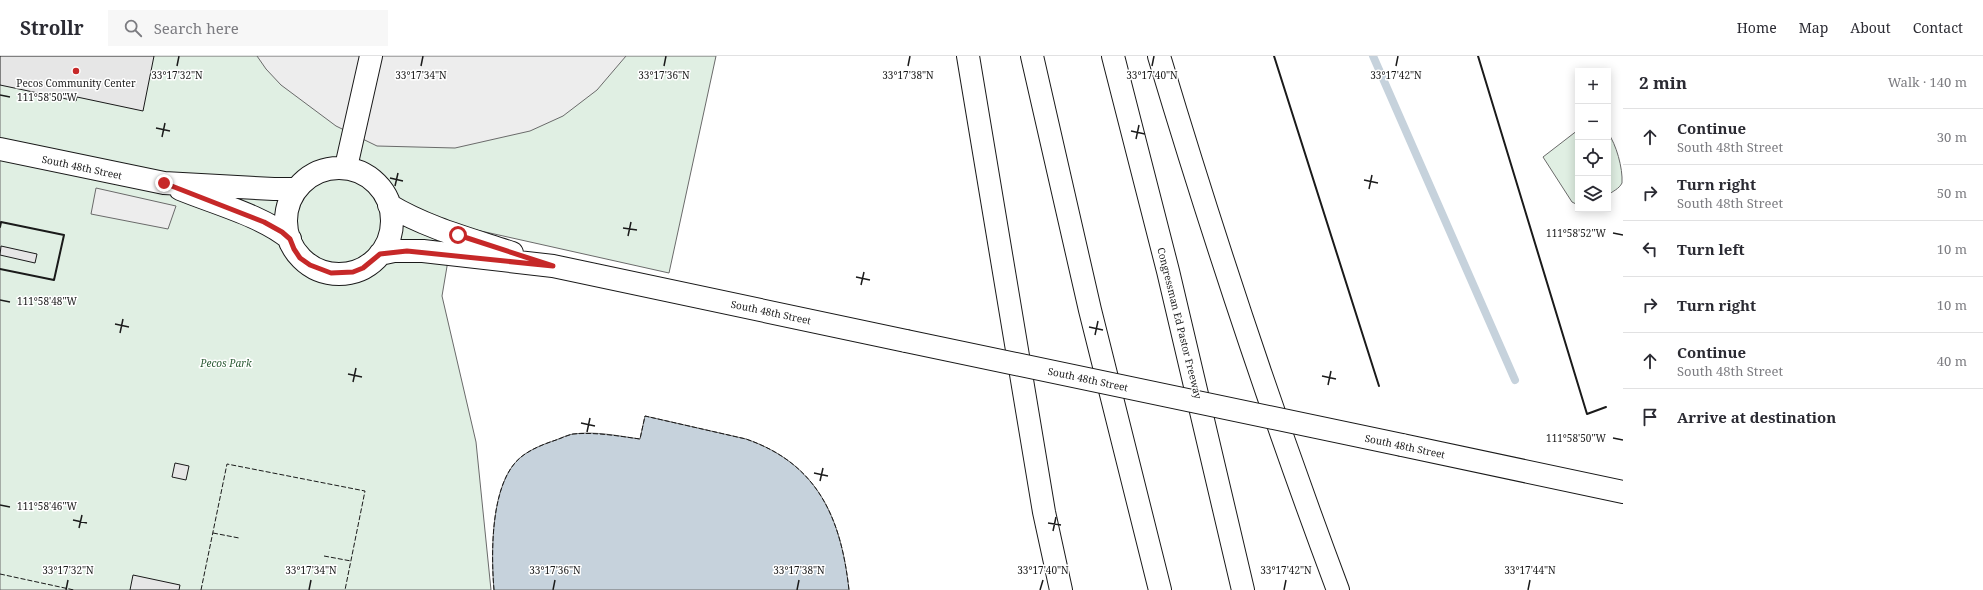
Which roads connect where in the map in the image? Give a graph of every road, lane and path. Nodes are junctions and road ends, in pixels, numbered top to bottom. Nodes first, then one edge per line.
1 (371, 56) edge
2 (968, 56) edge
3 (1032, 56) edge
4 (1114, 56) edge
5 (1159, 56) edge
6 (0, 149) edge
7 (346, 167) junction
8 (164, 183) junction
9 (295, 189) junction
10 (389, 205) junction
11 (290, 239) junction
12 (380, 254) junction
13 (553, 266) junction
14 (1623, 492) edge
15 (1044, 512) junction
16 (1052, 590) edge
17 (1061, 590) edge
18 (1160, 590) edge
19 (1243, 590) edge
20 (1338, 590) edge

1 - 7 main road
2 - 15 main road
3 - 18 main road
4 - 19 main road, Congressman Ed Pastor Freeway
5 - 20 main road
6 - 8 main road, South 48th Street
7 - 9 main road
7 - 10 main road
8 - 9 main road, South 48th Street
8 - 11 main road, South 48th Street
9 - 11 main road
10 - 12 main road
10 - 13 main road, South 48th Street
11 - 12 main road
12 - 13 main road, South 48th Street
13 - 14 main road, South 48th Street, bridge
15 - 16 main road
15 - 17 main road

